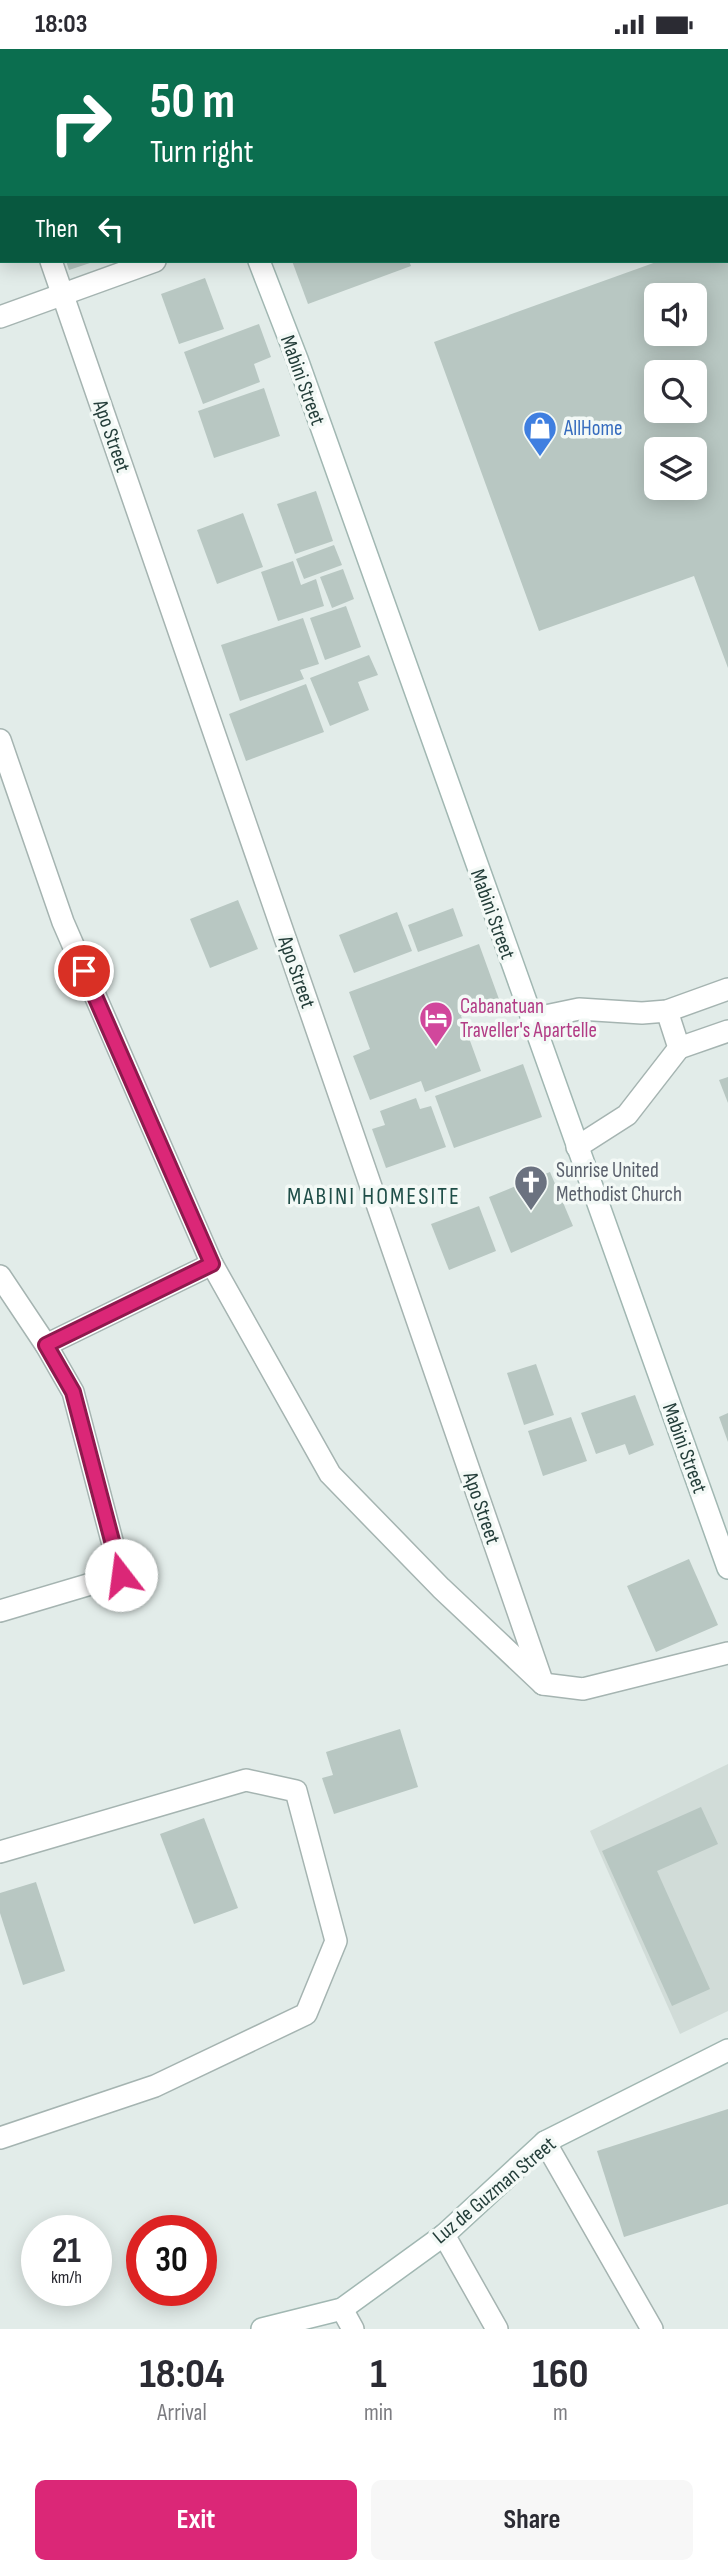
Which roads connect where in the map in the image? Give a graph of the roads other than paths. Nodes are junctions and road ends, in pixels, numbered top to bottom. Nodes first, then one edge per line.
1 (52, 263) edge
2 (149, 263) edge
3 (260, 263) edge
4 (63, 294) junction
5 (0, 317) edge
6 (0, 740) edge
7 (728, 989) edge
8 (667, 1011) junction
9 (531, 1019) junction
10 (728, 1031) edge
11 (679, 1048) junction
12 (577, 1147) junction
13 (212, 1264) junction
14 (0, 1276) edge
15 (46, 1345) junction
16 (728, 1568) edge
17 (0, 1611) edge
18 (728, 1653) edge
19 (543, 1684) junction
20 (0, 1852) edge
21 (728, 2050) edge
22 (0, 2138) edge
23 (545, 2142) junction
24 (443, 2235) junction
25 (342, 2309) junction
26 (262, 2329) edge
27 (353, 2329) edge
28 (496, 2329) edge
29 (652, 2329) edge

1 - 4 street, Apo Street
2 - 4 street
3 - 9 street, Mabini Street
4 - 5 street
4 - 19 street, Apo Street
6 - 13 street
7 - 8 street
8 - 9 street
8 - 11 street
9 - 12 street, Mabini Street
10 - 11 street
11 - 12 street
12 - 16 street, Mabini Street
13 - 15 street
13 - 19 street
14 - 15 street
15 - 17 street
18 - 19 street
20 - 22 street
21 - 23 street, Luz de Guzman Street
23 - 24 street, Luz de Guzman Street
23 - 29 street
24 - 25 street, Luz de Guzman Street
24 - 28 street
25 - 26 street, Luz de Guzman Street
25 - 27 street

